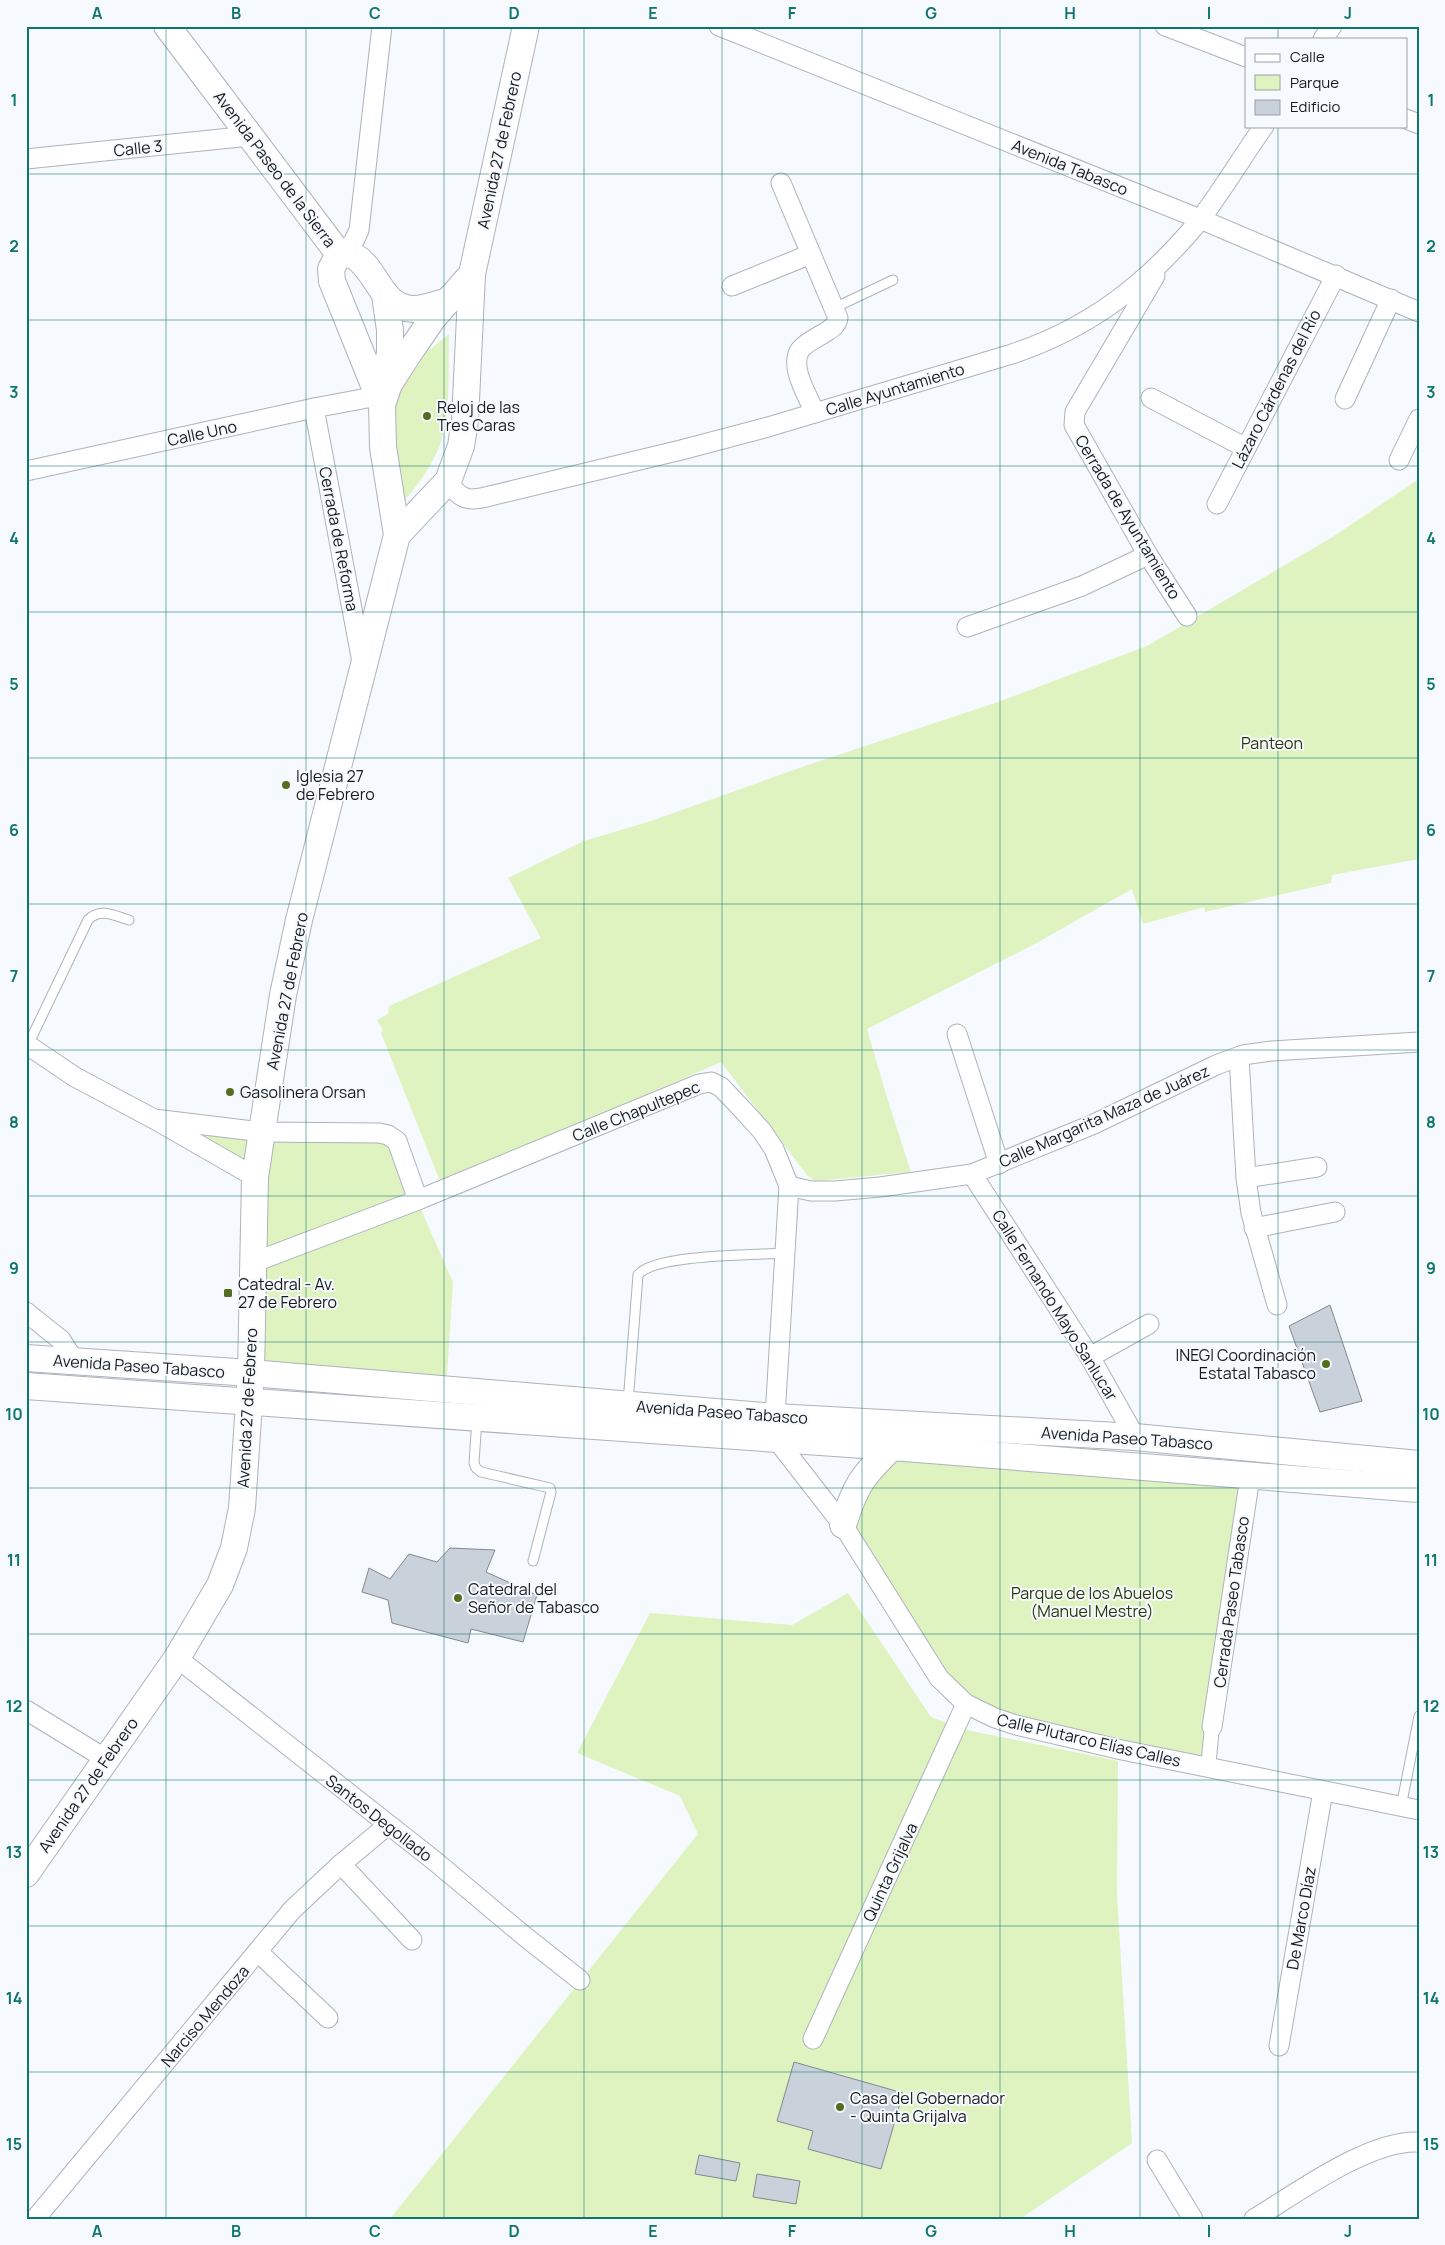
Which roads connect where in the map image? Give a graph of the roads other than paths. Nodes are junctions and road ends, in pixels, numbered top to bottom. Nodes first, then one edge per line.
1 (167, 26) edge
2 (382, 26) edge
3 (526, 26) edge
4 (718, 26) edge
5 (1165, 26) edge
6 (1332, 26) edge
7 (1325, 38) edge
8 (1245, 57) edge
9 (1263, 128) edge
10 (250, 136) junction
11 (26, 159) edge
12 (781, 183) dead end
13 (1200, 219) junction
14 (339, 254) junction
15 (811, 254) junction
16 (1164, 260) junction
17 (472, 274) junction
18 (1336, 275) junction
19 (893, 280) dead end
20 (732, 286) dead end
21 (384, 295) junction
22 (1391, 299) junction
23 (448, 301) junction
24 (834, 308) junction
25 (1419, 312) edge
26 (1151, 398) dead end
27 (1345, 399) dead end
28 (380, 400) junction
29 (314, 408) junction
30 (815, 413) junction
31 (1419, 419) edge
32 (1246, 448) junction
33 (1399, 460) dead end
34 (26, 471) edge
35 (448, 481) junction
36 (1217, 504) dead end
37 (397, 535) junction
38 (1148, 555) junction
39 (1187, 616) dead end
40 (967, 627) dead end
41 (363, 670) junction
42 (129, 920) dead end
43 (957, 1034) dead end
44 (1419, 1042) edge
45 (27, 1045) edge
46 (1239, 1056) junction
47 (154, 1119) junction
48 (262, 1132) junction
49 (999, 1164) junction
50 (1317, 1167) dead end
51 (972, 1174) junction
52 (256, 1177) junction
53 (1246, 1178) junction
54 (789, 1186) junction
55 (418, 1200) junction
56 (1334, 1212) dead end
57 (1254, 1228) junction
58 (785, 1253) junction
59 (252, 1263) junction
60 (1277, 1305) dead end
61 (26, 1312) edge
62 (1148, 1324) dead end
63 (26, 1358) edge
64 (1090, 1358) junction
65 (75, 1362) junction
66 (251, 1373) junction
67 (26, 1386) edge
68 (249, 1402) junction
69 (628, 1405) junction
70 (477, 1418) junction
71 (775, 1428) junction
72 (1135, 1437) junction
73 (892, 1447) junction
74 (1419, 1464) edge
75 (1250, 1477) junction
76 (1419, 1489) edge
77 (843, 1526) junction
78 (533, 1561) dead end
79 (176, 1658) junction
80 (966, 1704) junction
81 (26, 1710) edge
82 (1419, 1716) edge
83 (1212, 1727) joint
84 (106, 1759) junction
85 (1208, 1768) junction
86 (1322, 1791) junction
87 (1410, 1808) edge
88 (388, 1824) junction
89 (341, 1864) junction
90 (26, 1874) edge
91 (412, 1940) dead end
92 (258, 1952) junction
93 (580, 1980) dead end
94 (328, 2018) dead end
95 (813, 2039) dead end
96 (1279, 2046) dead end
97 (1419, 2142) edge
98 (1157, 2160) dead end
99 (34, 2219) edge
100 (1193, 2219) edge
101 (1254, 2219) edge

1 - 10 main road, Avenida Paseo de la Sierra
2 - 14 street
3 - 17 main road, Avenida 27 de Febrero
4 - 13 street, Avenida Tabasco
5 - 8 street
6 - 7 street
9 - 13 street, Calle Ayuntamiento
10 - 11 street, Calle 3
10 - 14 main road, Avenida Paseo de la Sierra
12 - 15 street
13 - 16 street, Calle Ayuntamiento
13 - 18 street, Avenida Tabasco
14 - 21 main road
14 - 28 main road, Avenida Paseo de la Sierra
15 - 20 street
15 - 24 street
16 - 30 street, Calle Ayuntamiento
16 - 38 street, Cerrada de Ayuntamiento
17 - 23 main road, Avenida 27 de Febrero
17 - 35 main road, Avenida 27 de Febrero
18 - 22 street, Avenida Tabasco
18 - 32 street, Lázaro Cárdenas del Río
19 - 24 lane
21 - 23 main road
21 - 28 main road
22 - 25 street, Avenida Tabasco
22 - 27 street
23 - 28 main road, Avenida 27 de Febrero
24 - 30 street
26 - 32 street
28 - 29 street, Calle Uno
28 - 37 main road, Avenida 27 de Febrero
29 - 34 street, Calle Uno
29 - 41 street, Cerrada de Reforma
30 - 35 street, Calle Ayuntamiento
31 - 33 street
32 - 36 street, Lázaro Cárdenas del Río
35 - 37 main road, Avenida 27 de Febrero
37 - 41 main road, Avenida 27 de Febrero
38 - 39 street, Cerrada de Ayuntamiento
38 - 40 street
41 - 48 main road, Avenida 27 de Febrero
42 - 45 lane
43 - 49 street
44 - 46 street, Calle Margarita Maza de Juárez
45 - 47 street
46 - 49 street, Calle Margarita Maza de Juárez
46 - 53 street
47 - 48 street
47 - 52 street
48 - 52 main road, Avenida 27 de Febrero
48 - 55 street
49 - 51 street, Calle Margarita Maza de Juárez
50 - 53 street
51 - 54 street, Calle Margarita Maza de Juárez
51 - 64 street, Calle Fernando Mayo Sanlucar
52 - 59 main road, Avenida 27 de Febrero
53 - 57 street
54 - 55 street, Calle Chapultepec
54 - 58 street, Calle Chapultepec
55 - 59 street, Calle Chapultepec
56 - 57 street
57 - 60 street
58 - 69 lane
58 - 71 street, Calle Chapultepec
59 - 66 main road, Avenida 27 de Febrero
61 - 65 street
62 - 64 street
63 - 65 main road, Avenida Paseo Tabasco
64 - 72 street, Calle Fernando Mayo Sanlucar
65 - 66 main road, Avenida Paseo Tabasco
66 - 68 main road, Avenida 27 de Febrero
66 - 69 main road, Avenida Paseo Tabasco
67 - 68 main road, Avenida Paseo Tabasco
68 - 70 main road, Avenida Paseo Tabasco
68 - 79 main road, Avenida 27 de Febrero
69 - 71 main road, Avenida Paseo Tabasco
70 - 71 main road, Avenida Paseo Tabasco
70 - 78 lane
71 - 72 main road, Avenida Paseo Tabasco
71 - 73 main road, Avenida Paseo Tabasco
71 - 77 street, Calle Plutarco Elías Calles
72 - 74 main road, Avenida Paseo Tabasco
73 - 75 main road, Avenida Paseo Tabasco
73 - 77 main road
75 - 76 main road, Avenida Paseo Tabasco
75 - 83 street, Cerrada Paseo Tabasco
77 - 80 street, Calle Plutarco Elías Calles
79 - 84 main road, Avenida 27 de Febrero
79 - 88 street, Santos Degollado
80 - 85 street, Calle Plutarco Elías Calles
80 - 95 street, Quinta Grijalva
81 - 84 street
82 - 87 lane
83 - 85 street
84 - 90 main road, Avenida 27 de Febrero
85 - 86 street, Calle Plutarco Elías Calles
86 - 87 street, Calle Plutarco Elías Calles
86 - 96 street, De Marco Díaz
88 - 89 street, Narciso Mendoza
88 - 93 street, Santos Degollado
89 - 91 street
89 - 92 street, Narciso Mendoza
92 - 94 street
92 - 99 street, Narciso Mendoza
97 - 101 street
98 - 100 street

